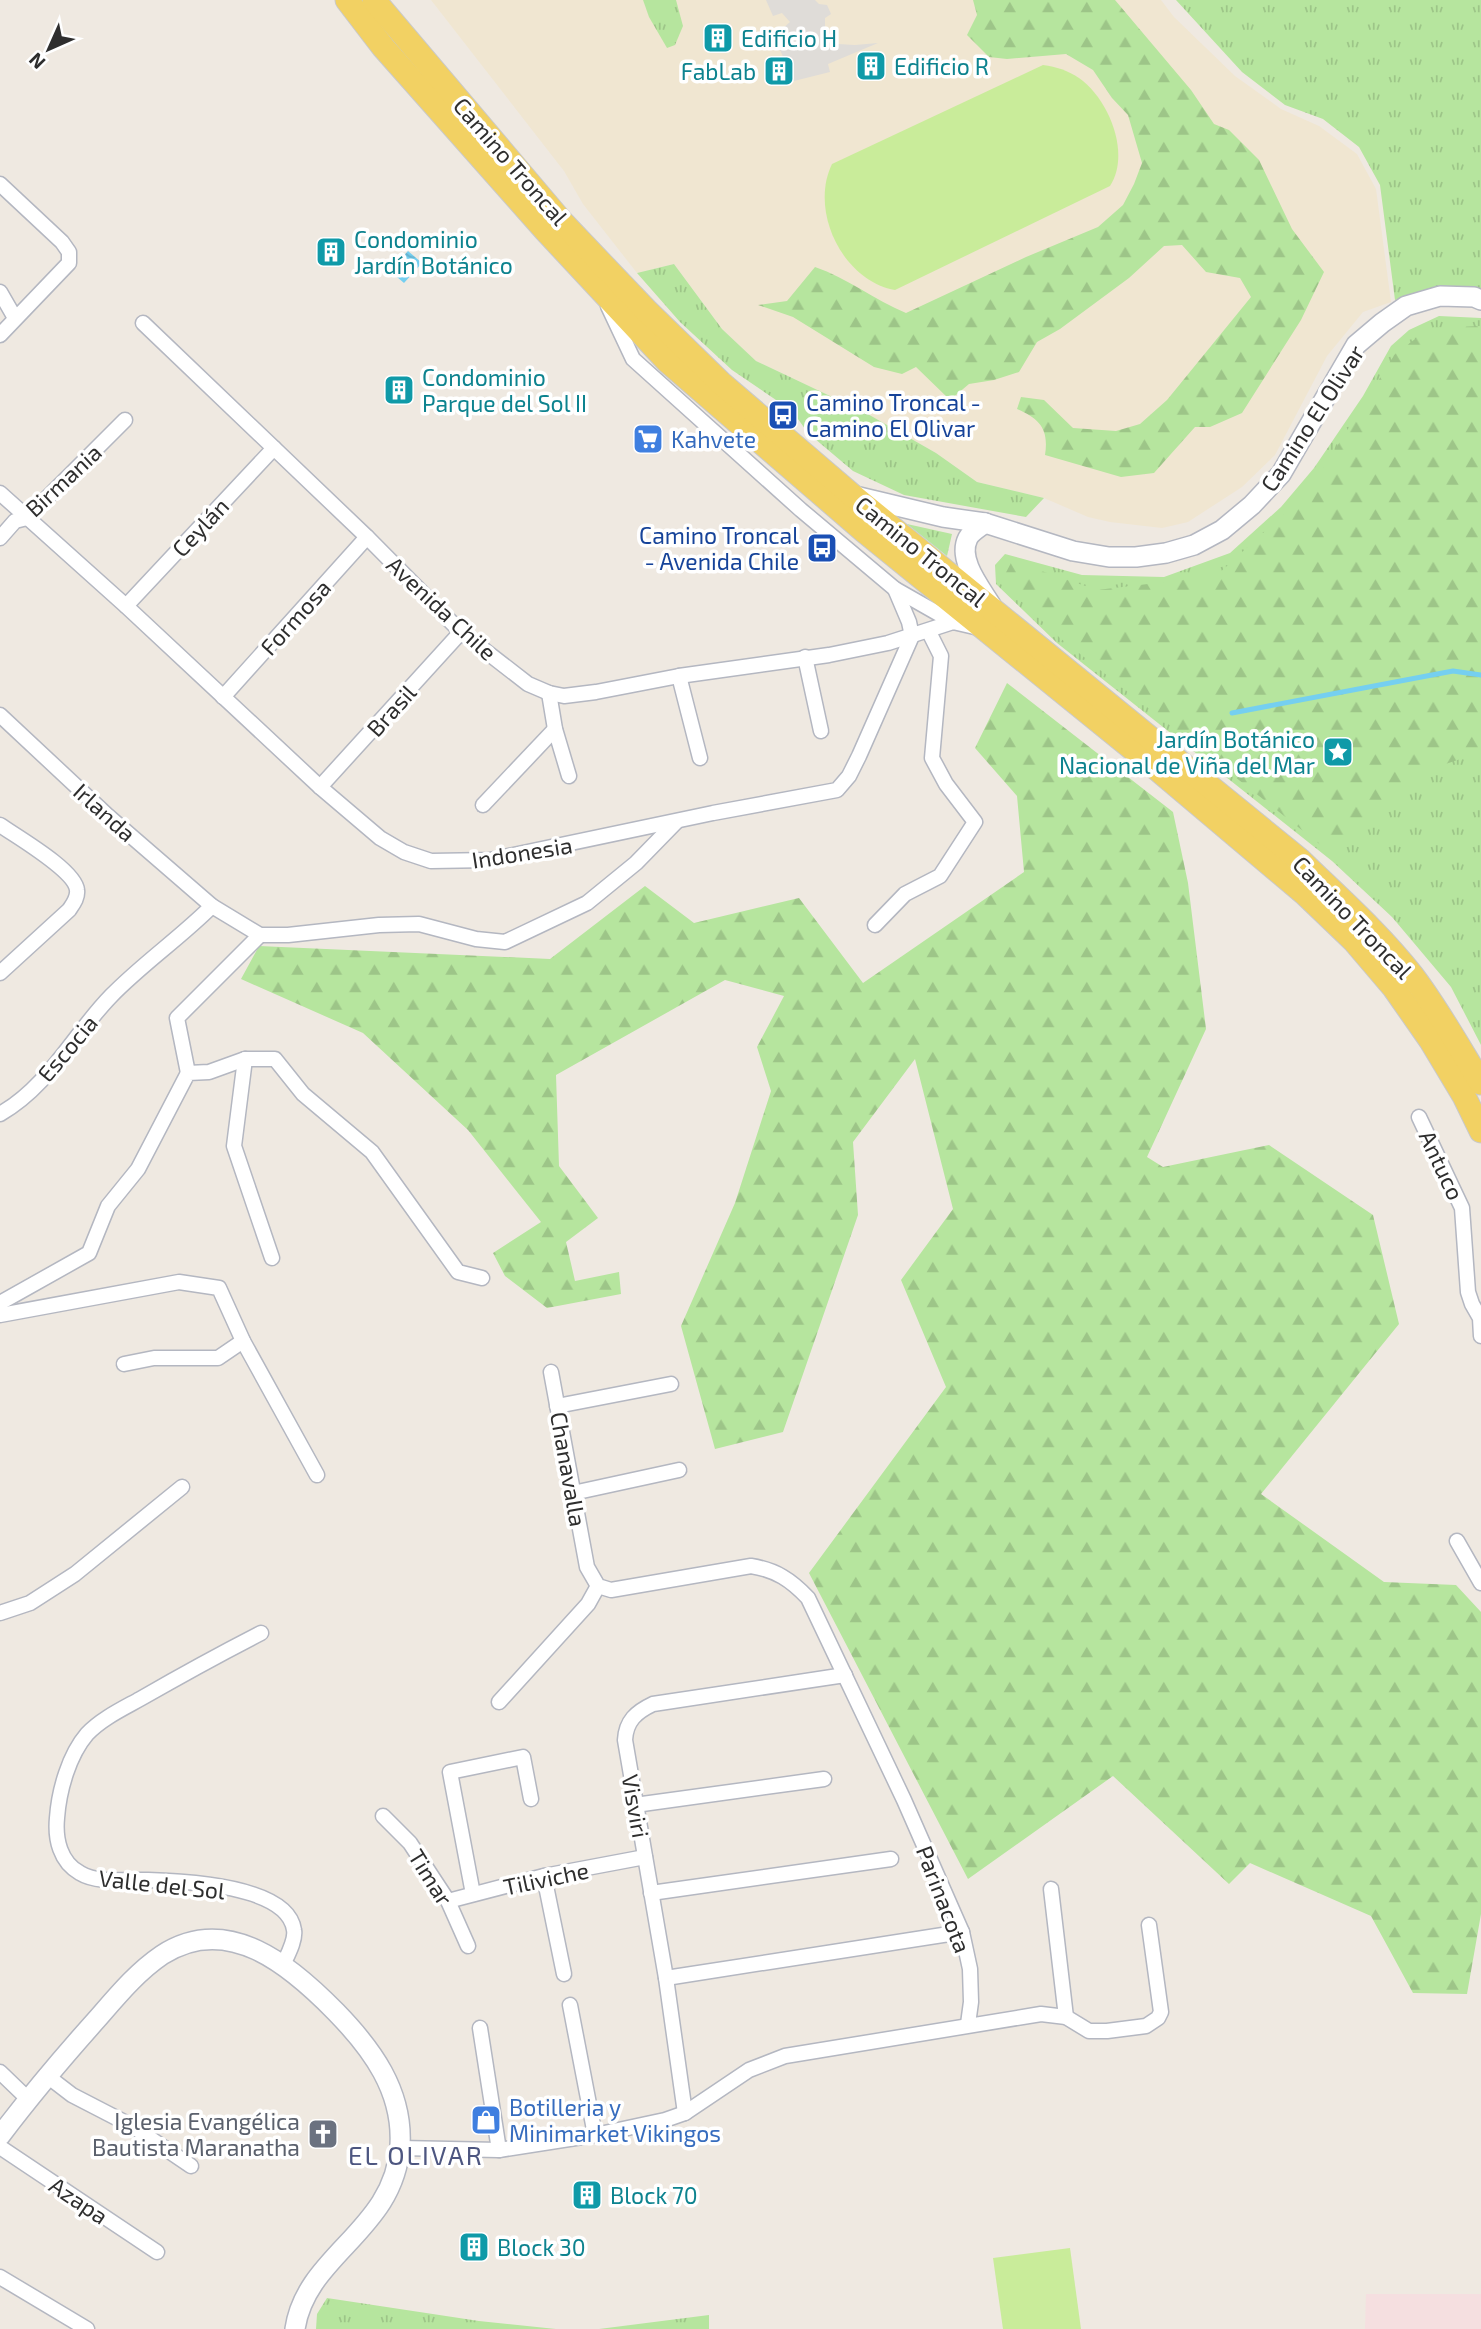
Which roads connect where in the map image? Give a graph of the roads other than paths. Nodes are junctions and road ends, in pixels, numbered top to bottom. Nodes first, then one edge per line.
1 (347, 0) edge
2 (374, 0) edge
3 (0, 184) edge
4 (0, 292) edge
5 (601, 293) junction
6 (1481, 300) edge
7 (15, 318) junction
8 (143, 323) dead end
9 (0, 335) edge
10 (125, 420) dead end
11 (274, 448) junction
12 (0, 493) edge
13 (853, 496) junction
14 (27, 518) junction
15 (985, 523) junction
16 (367, 537) junction
17 (0, 538) edge
18 (895, 589) junction
19 (126, 606) junction
20 (988, 618) junction
21 (953, 622) junction
22 (461, 632) junction
23 (929, 632) junction
24 (912, 636) junction
25 (805, 657) junction
26 (679, 676) junction
27 (549, 693) junction
28 (223, 697) junction
29 (0, 715) edge
30 (555, 729) junction
31 (821, 731) dead end
32 (700, 758) dead end
33 (569, 776) dead end
34 (320, 787) junction
35 (483, 805) dead end
36 (676, 822) junction
37 (0, 825) edge
38 (212, 906) junction
39 (875, 925) dead end
40 (260, 935) junction
41 (0, 973) edge
42 (245, 1059) junction
43 (188, 1073) junction
44 (1481, 1083) edge
45 (0, 1114) edge
46 (1419, 1117) dead end
47 (1481, 1131) edge
48 (272, 1258) dead end
49 (482, 1278) dead end
50 (0, 1303) edge
51 (0, 1315) edge
52 (1481, 1336) edge
53 (243, 1341) junction
54 (124, 1364) dead end
55 (551, 1372) dead end
56 (671, 1384) dead end
57 (557, 1406) junction
58 (678, 1470) dead end
59 (317, 1475) dead end
60 (182, 1487) dead end
61 (573, 1493) junction
62 (1457, 1541) dead end
63 (1481, 1583) edge
64 (598, 1586) junction
65 (0, 1613) edge
66 (261, 1633) dead end
67 (845, 1675) junction
68 (499, 1702) dead end
69 (824, 1779) dead end
70 (531, 1799) dead end
71 (635, 1805) junction
72 (383, 1816) dead end
73 (645, 1857) junction
74 (891, 1859) dead end
75 (544, 1876) junction
76 (1051, 1889) dead end
77 (651, 1893) junction
78 (473, 1894) junction
79 (448, 1901) junction
80 (1149, 1925) dead end
81 (962, 1932) junction
82 (468, 1946) dead end
83 (283, 1965) junction
84 (564, 1974) dead end
85 (666, 1978) junction
86 (570, 2006) dead end
87 (1066, 2017) junction
88 (968, 2024) junction
89 (480, 2028) dead end
90 (0, 2071) edge
91 (46, 2075) junction
92 (28, 2099) junction
93 (685, 2113) junction
94 (595, 2134) junction
95 (0, 2136) edge
96 (0, 2147) edge
97 (400, 2148) junction
98 (499, 2150) junction
99 (191, 2166) dead end
100 (158, 2252) dead end
101 (0, 2277) edge
102 (86, 2329) edge
103 (295, 2329) edge

1 - 5 main road, Camino Troncal
2 - 13 main road, Camino Troncal
3 - 7 street
4 - 7 street
5 - 18 street, Camino Troncal
5 - 20 main road, Camino Troncal
6 - 15 main road, Camino El Olivar
7 - 9 street
8 - 11 street, Avenida Chile
10 - 14 street, Birmania
11 - 16 street, Avenida Chile
11 - 19 street, Ceylán
12 - 14 street, Indonesia
13 - 15 main road, Camino El Olivar
13 - 20 main road, Camino Troncal
14 - 17 street, Birmania
14 - 19 street, Indonesia
15 - 20 main road
16 - 22 street, Avenida Chile
16 - 28 street, Formosa
18 - 21 street, Camino Troncal
18 - 24 street, Camino Troncal
19 - 28 street, Indonesia
20 - 21 street
20 - 44 main road, Camino Troncal
20 - 47 main road, Camino Troncal
21 - 23 street, Avenida Chile
22 - 27 street, Avenida Chile
22 - 34 street, Brasil
23 - 24 street, Avenida Chile
23 - 39 street
24 - 25 street, Avenida Chile
24 - 36 street, Indonesia
25 - 26 street, Avenida Chile
25 - 31 street
26 - 27 street, Avenida Chile
26 - 32 street
27 - 30 street
28 - 34 street, Indonesia
29 - 38 street, Irlanda
30 - 33 street
30 - 35 street
34 - 36 street, Indonesia
36 - 40 street
37 - 41 street
38 - 40 street, Irlanda
38 - 45 street, Escocia
40 - 43 street
42 - 43 street
42 - 48 street
42 - 49 street
43 - 50 street
46 - 52 street, Antuco
51 - 53 street
53 - 54 street
53 - 59 street
55 - 57 street, Chanavalla
56 - 57 street
57 - 61 street, Chanavalla
58 - 61 street
60 - 65 street
61 - 64 street, Chanavalla
62 - 63 street
64 - 67 street, Parinacota
64 - 68 street
66 - 83 street, Valle del Sol
67 - 71 street, Visviri
67 - 81 street, Parinacota
69 - 71 street
70 - 78 street
71 - 73 street, Visviri
72 - 79 street, Timar
73 - 75 street, Tiliviche
73 - 77 street, Visviri
74 - 77 street
75 - 78 street, Tiliviche
75 - 84 street
76 - 87 street
77 - 85 street, Visviri
78 - 79 street, Tiliviche
79 - 82 street, Timar
80 - 87 street
81 - 85 street
81 - 88 street, Parinacota
83 - 91 main road
83 - 97 main road
85 - 93 street, Visviri
86 - 94 street
87 - 88 street
88 - 93 street
89 - 98 street
90 - 92 street
91 - 92 main road
91 - 99 street
92 - 95 main road
93 - 94 street
94 - 98 street
96 - 100 street, Azapa
97 - 98 street
97 - 103 main road
101 - 102 street

